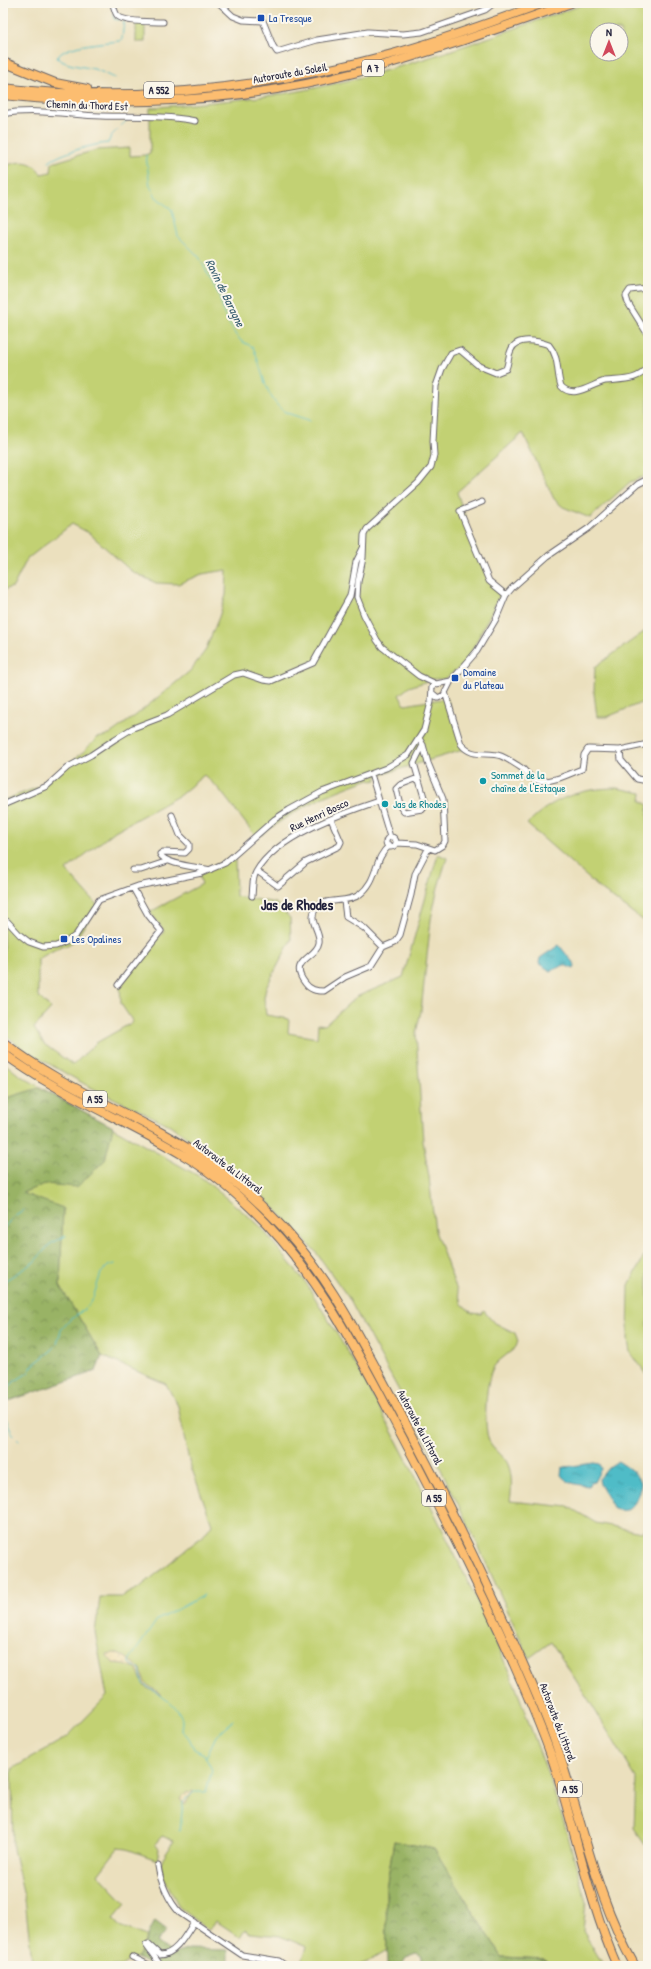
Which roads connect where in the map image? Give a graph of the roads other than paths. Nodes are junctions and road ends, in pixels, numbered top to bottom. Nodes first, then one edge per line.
1 (112, 3) edge
2 (219, 3) edge
3 (494, 3) edge
4 (544, 3) edge
5 (571, 3) edge
6 (163, 22) dead end
7 (3, 62) edge
8 (319, 72) junction
9 (3, 88) edge
10 (3, 95) edge
11 (3, 100) edge
12 (57, 100) junction
13 (3, 114) edge
14 (195, 122) dead end
15 (648, 288) edge
16 (648, 335) edge
17 (648, 367) edge
18 (648, 479) edge
19 (482, 502) dead end
20 (364, 548) junction
21 (356, 561) junction
22 (362, 563) junction
23 (355, 567) junction
24 (358, 579) junction
25 (506, 595) junction
26 (451, 681) junction
27 (435, 687) junction
28 (444, 693) junction
29 (436, 697) junction
30 (431, 702) junction
31 (419, 738) junction
32 (648, 744) edge
33 (423, 745) junction
34 (620, 750) junction
35 (371, 774) junction
36 (418, 778) junction
37 (648, 781) edge
38 (379, 801) junction
39 (3, 805) edge
40 (172, 815) dead end
41 (331, 819) junction
42 (390, 837) junction
43 (396, 843) junction
44 (389, 846) junction
45 (428, 849) junction
46 (168, 861) junction
47 (133, 870) dead end
48 (210, 870) junction
49 (257, 871) junction
50 (133, 888) junction
51 (252, 896) dead end
52 (344, 901) junction
53 (3, 920) edge
54 (383, 947) junction
55 (118, 985) dead end
56 (3, 1042) edge
57 (3, 1053) edge
58 (158, 1866) dead end
59 (194, 1922) junction
60 (132, 1957) dead end
61 (151, 1966) edge
62 (161, 1966) edge
63 (286, 1966) edge
64 (617, 1966) edge
65 (635, 1966) edge

1 - 6 street
2 - 3 street
4 - 8 highway, Autoroute du Soleil / A 7
5 - 12 highway, Autoroute du Soleil / A 7
7 - 8 highway, A 552
8 - 9 highway, Autoroute du Soleil / A 7
10 - 12 highway, Autoroute du Soleil / A 7
11 - 12 highway
13 - 14 street, Chemin du Thord Est
15 - 16 street
17 - 20 street
18 - 25 street
19 - 25 street
20 - 21 street
20 - 22 street
21 - 22 street
21 - 23 street
22 - 24 street
23 - 24 street
23 - 39 street
24 - 27 street
25 - 26 street
26 - 27 street
26 - 28 street
27 - 28 street
27 - 29 street
27 - 30 street
28 - 29 street
28 - 34 street
29 - 30 street
30 - 31 street
31 - 33 street
31 - 35 street
32 - 34 street
33 - 36 street
33 - 45 street
34 - 37 street
35 - 38 street
35 - 48 street
36 - 36 street
38 - 41 street, Rue Henri Bosco
38 - 42 street
40 - 46 street
41 - 49 street, Rue Henri Bosco
41 - 49 street
42 - 43 street
42 - 44 street
43 - 44 street
43 - 45 street
44 - 52 street
45 - 54 street
46 - 47 street
46 - 48 street
48 - 50 street
49 - 51 street, Rue Henri Bosco
50 - 53 street
50 - 55 street
52 - 54 street
52 - 54 street
56 - 65 highway, Autoroute du Littoral / A 55
57 - 64 highway, Autoroute du Littoral / A 55
58 - 59 street
59 - 62 street
59 - 63 street
60 - 61 street

